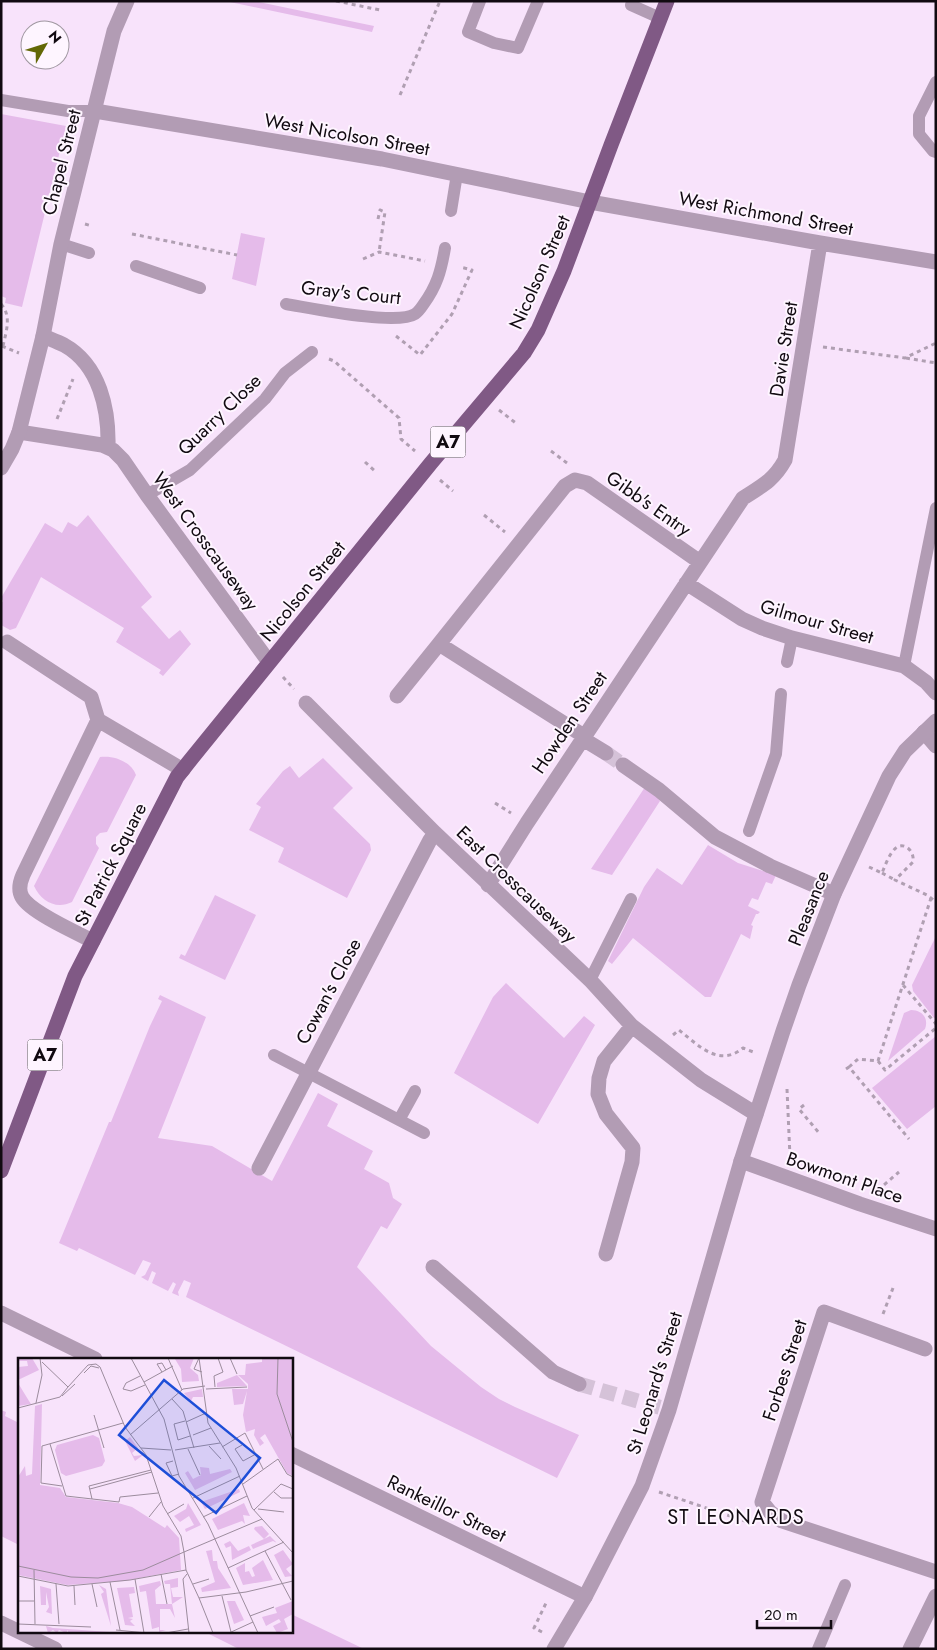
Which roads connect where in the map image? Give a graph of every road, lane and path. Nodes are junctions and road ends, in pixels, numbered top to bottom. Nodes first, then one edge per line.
1 (127, 1) edge
2 (336, 1) edge
3 (440, 1) edge
4 (480, 1) edge
5 (538, 1) edge
6 (667, 1) edge
7 (631, 5) dead end
8 (380, 10) dead end
9 (660, 18) junction
10 (936, 82) edge
11 (400, 95) dead end
12 (1, 100) edge
13 (95, 111) junction
14 (936, 152) edge
15 (457, 174) junction
16 (590, 202) junction
17 (451, 210) dead end
18 (378, 219) dead end
19 (132, 234) dead end
20 (820, 243) junction
21 (61, 244) junction
22 (445, 248) dead end
23 (379, 252) junction
24 (89, 253) dead end
25 (237, 255) dead end
26 (363, 259) dead end
27 (936, 262) edge
28 (442, 264) junction
29 (136, 266) dead end
30 (200, 288) dead end
31 (1, 304) edge
32 (286, 304) dead end
33 (43, 336) junction
34 (936, 343) edge
35 (804, 344) junction
36 (3, 346) dead end
37 (312, 352) joint
38 (79, 357) junction
39 (905, 358) junction
40 (936, 363) edge
41 (19, 432) junction
42 (54, 437) junction
43 (108, 447) junction
44 (785, 460) joint
45 (365, 462) dead end
46 (431, 463) junction
47 (1, 468) edge
48 (376, 472) dead end
49 (147, 495) junction
50 (936, 508) edge
51 (484, 515) dead end
52 (520, 543) junction
53 (700, 562) junction
54 (686, 583) junction
55 (792, 638) junction
56 (7, 642) dead end
57 (439, 644) junction
58 (270, 662) junction
59 (787, 662) dead end
60 (904, 666) junction
61 (781, 694) dead end
62 (936, 694) edge
63 (397, 696) dead end
64 (306, 703) joint
65 (98, 720) junction
66 (936, 721) edge
67 (924, 732) junction
68 (583, 738) junction
69 (936, 746) edge
70 (606, 754) tunnel mouth
71 (623, 765) tunnel mouth
72 (185, 766) junction
73 (495, 803) dead end
74 (512, 814) dead end
75 (749, 831) dead end
76 (435, 833) junction
77 (850, 857) junction
78 (882, 873) junction
79 (895, 880) junction
80 (488, 885) junction
81 (834, 894) junction
82 (931, 898) junction
83 (631, 899) dead end
84 (936, 902) edge
85 (93, 942) junction
86 (590, 980) junction
87 (903, 984) junction
88 (936, 1024) edge
89 (632, 1026) junction
90 (936, 1028) edge
91 (274, 1055) dead end
92 (878, 1060) junction
93 (308, 1072) junction
94 (415, 1091) dead end
95 (804, 1105) dead end
96 (756, 1114) junction
97 (399, 1120) junction
98 (424, 1133) dead end
99 (820, 1134) dead end
100 (909, 1139) dead end
101 (741, 1161) junction
102 (259, 1168) dead end
103 (1, 1171) edge
104 (936, 1229) edge
105 (606, 1254) dead end
106 (433, 1267) dead end
107 (893, 1288) dead end
108 (1, 1313) edge
109 (877, 1331) junction
110 (925, 1349) dead end
111 (93, 1358) edge
112 (579, 1384) tunnel mouth
113 (292, 1454) edge
114 (642, 1486) junction
115 (770, 1512) junction
116 (936, 1572) edge
117 (845, 1585) dead end
118 (543, 1594) dead end
119 (936, 1596) edge
120 (585, 1597) junction
121 (1, 1623) edge
122 (18, 1631) edge
123 (20, 1632) edge
124 (556, 1645) edge
125 (55, 1649) edge
126 (818, 1649) edge
127 (910, 1649) edge

1 - 13 street, Chapel Street
2 - 8 path
3 - 11 path
4 - 5 lane
6 - 9 main road, Nicolson Street / A7
7 - 9 lane
9 - 16 main road, Nicolson Street / A7
10 - 14 lane
12 - 13 lane
13 - 15 street, West Nicolson Street
13 - 21 street, Chapel Street
15 - 16 street, West Nicolson Street
15 - 17 lane
16 - 20 street, West Richmond Street
16 - 46 main road, Nicolson Street / A7
18 - 23 path
19 - 25 path
20 - 27 street, West Richmond Street
20 - 35 street, Davie Street
21 - 24 lane
21 - 33 street, Chapel Street
22 - 28 lane, Gray's Court
23 - 26 path, Gray's Court
23 - 28 path
28 - 32 lane, Gray's Court
29 - 30 lane
31 - 36 path
33 - 38 street
33 - 41 street, Chapel Street
34 - 39 path
35 - 39 path
35 - 44 street, Davie Street
37 - 46 path
37 - 49 lane, Quarry Close
38 - 42 path
38 - 43 street
39 - 40 path
41 - 42 street
41 - 47 street, Chapel Street
42 - 43 street
43 - 49 street, West Crosscauseway
44 - 53 street, Howden Street
45 - 48 path
46 - 58 main road, Nicolson Street / A7
49 - 58 street, West Crosscauseway
50 - 60 lane
51 - 52 path
52 - 53 street, Gibb's Entry
52 - 57 street
53 - 54 street, Howden Street
54 - 55 street, Gilmour Street
54 - 68 street, Howden Street
55 - 59 lane
55 - 60 street, Gilmour Street
56 - 65 street
57 - 63 street
57 - 68 street
58 - 64 path
58 - 72 main road, A7
60 - 62 street, Gilmour Street
61 - 75 lane
64 - 76 street, East Crosscauseway
65 - 72 street
65 - 85 street, St Patrick Square
66 - 67 street, Pleasance
67 - 69 street
67 - 77 street, Pleasance
68 - 70 street
68 - 80 street, Howden Street
71 - 81 street
72 - 85 main road, St Patrick Square / A7
73 - 74 path
76 - 80 street, East Crosscauseway
76 - 93 street, Cowan's Close
77 - 78 path
77 - 81 street, Pleasance
78 - 79 path
78 - 79 path
79 - 82 path
80 - 86 street, East Crosscauseway
81 - 96 street, Pleasance
82 - 84 path
82 - 87 path
83 - 86 lane
85 - 103 main road, A7
86 - 89 street, East Crosscauseway
87 - 88 path
87 - 92 path
89 - 96 street, East Crosscauseway
89 - 105 street
90 - 92 path
91 - 93 lane
92 - 100 path
93 - 97 lane
93 - 102 street, Cowan's Close
94 - 97 lane
95 - 99 path
96 - 101 street, St Leonard's Street
97 - 98 lane
101 - 104 street, Bowmont Place
101 - 114 street, St Leonard's Street
106 - 112 street
107 - 109 path
108 - 111 street
109 - 110 street, Forbes Street
109 - 115 street, Forbes Street
113 - 120 street, Rankeillor Street
114 - 115 path
114 - 120 street, St Leonard's Street
115 - 116 street
117 - 126 lane
118 - 124 path
119 - 127 street
120 - 124 street, St Leonard's Street
121 - 122 street
123 - 125 street

